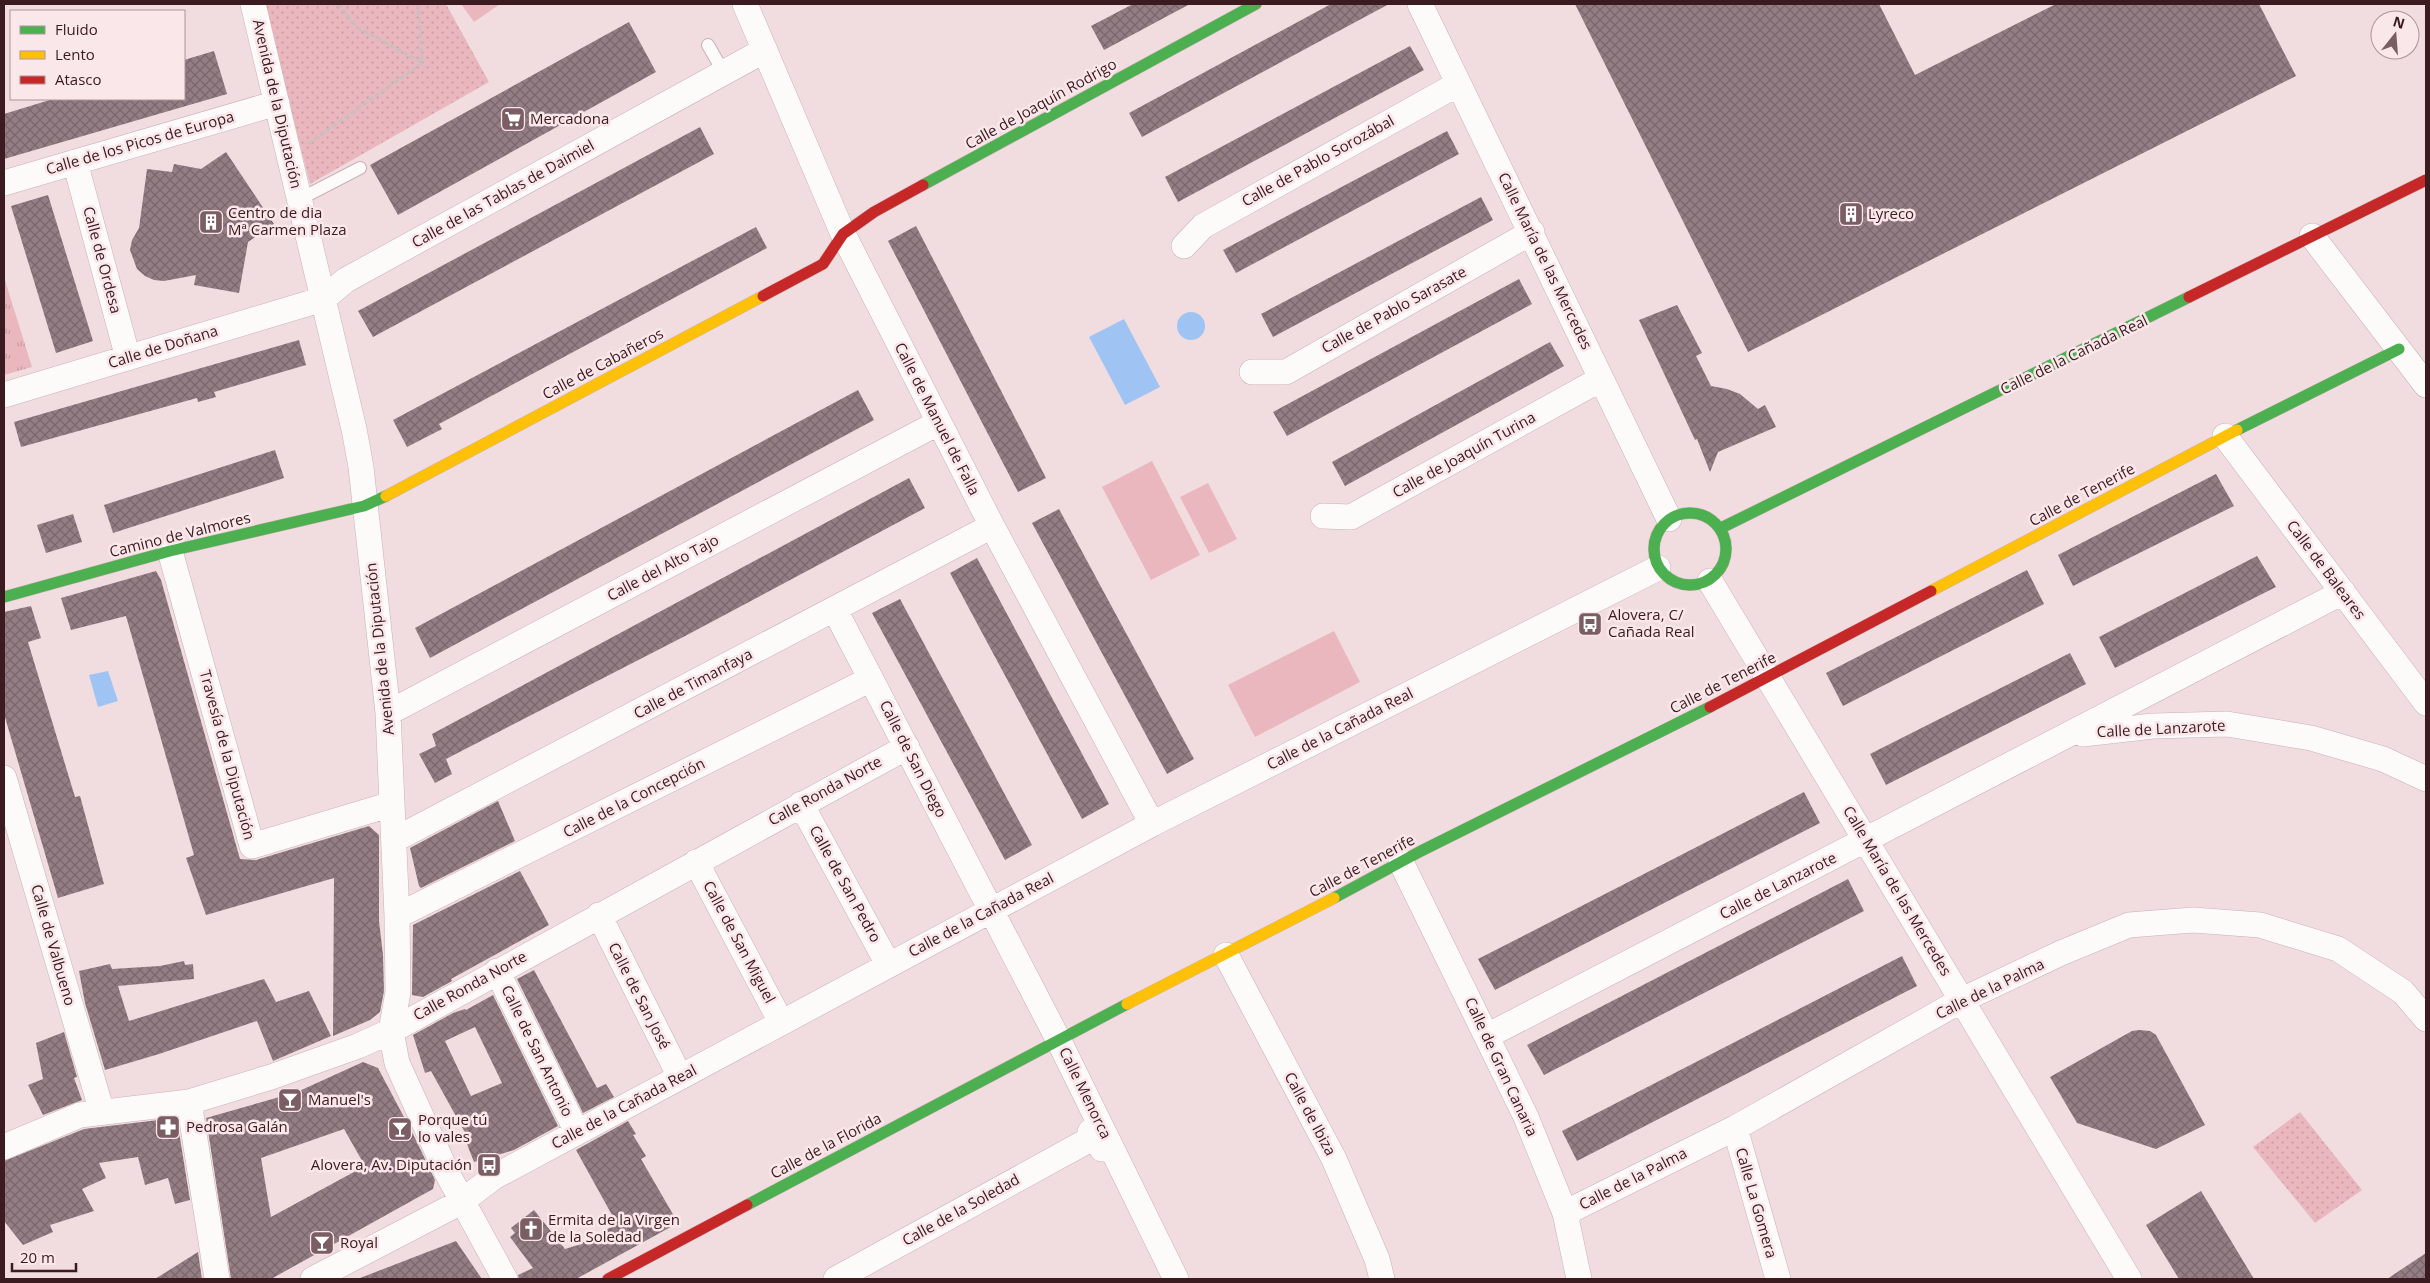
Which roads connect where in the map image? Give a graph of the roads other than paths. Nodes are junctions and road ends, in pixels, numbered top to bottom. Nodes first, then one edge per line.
1 (253, 4) edge
2 (745, 4) edge
3 (1256, 4) edge
4 (1420, 4) edge
5 (708, 45) dead end
6 (765, 50) junction
7 (724, 72) junction
8 (1458, 84) junction
9 (277, 104) junction
10 (75, 162) junction
11 (360, 168) dead end
12 (2426, 180) edge
13 (4, 183) edge
14 (300, 200) junction
15 (1532, 232) junction
16 (843, 234) junction
17 (2312, 236) junction
18 (1184, 246) dead end
19 (323, 299) junction
20 (2399, 349) junction
21 (128, 358) junction
22 (1252, 372) dead end
23 (1601, 379) junction
24 (2426, 384) edge
25 (4, 395) edge
26 (938, 423) junction
27 (2225, 436) junction
28 (364, 506) junction
29 (1323, 516) dead end
30 (1669, 519) junction
31 (992, 526) junction
32 (1720, 528) junction
33 (170, 551) junction
34 (1658, 568) junction
35 (1710, 581) junction
36 (2343, 592) junction
37 (4, 597) edge
38 (835, 610) junction
39 (1769, 677) junction
40 (871, 679) junction
41 (2426, 703) edge
42 (388, 713) junction
43 (2068, 736) junction
44 (906, 747) junction
45 (4, 778) edge
46 (2426, 779) edge
47 (392, 804) junction
48 (801, 804) junction
49 (1152, 824) junction
50 (394, 840) junction
51 (1866, 840) junction
52 (696, 862) junction
53 (1401, 862) junction
54 (991, 909) junction
55 (599, 915) junction
56 (397, 916) junction
57 (1226, 955) junction
58 (888, 964) junction
59 (497, 971) junction
60 (1962, 1000) junction
61 (2426, 1019) edge
62 (781, 1022) junction
63 (391, 1031) junction
64 (1487, 1036) junction
65 (1058, 1039) junction
66 (680, 1076) junction
67 (189, 1102) junction
68 (102, 1112) junction
69 (1735, 1128) junction
70 (577, 1132) junction
71 (1098, 1135) junction
72 (4, 1147) edge
73 (461, 1202) junction
74 (1566, 1213) junction
75 (218, 1279) edge
76 (313, 1279) edge
77 (505, 1279) edge
78 (608, 1279) edge
79 (836, 1279) edge
80 (1176, 1279) edge
81 (1382, 1279) edge
82 (1579, 1279) edge
83 (1778, 1279) edge
84 (2129, 1279) edge

1 - 9 street, Avenida de la Diputación
2 - 6 street, Calle de Manuel de Falla
3 - 16 street, Calle de Joaquín Rodrigo
4 - 8 street, Calle María de las Mercedes
5 - 7 lane
6 - 7 street, Calle de las Tablas de Daimiel
6 - 16 street, Calle de Manuel de Falla
7 - 19 street, Calle de las Tablas de Daimiel
8 - 15 street, Calle María de las Mercedes
8 - 18 street, Calle de Pablo Sorozábal
9 - 10 street, Calle de los Picos de Europa
9 - 14 street, Avenida de la Diputación
10 - 13 street, Calle de los Picos de Europa
10 - 21 street, Calle de Ordesa
11 - 14 lane
12 - 17 street, Calle de la Cañada Real
14 - 19 street, Avenida de la Diputación
15 - 22 street, Calle de Pablo Sarasate
15 - 23 street, Calle María de las Mercedes
16 - 26 street, Calle de Manuel de Falla
16 - 28 street, Calle de Cabañeros
17 - 20 street
17 - 32 street, Calle de la Cañada Real
19 - 21 street, Calle de Doñana
19 - 28 street, Avenida de la Diputación
20 - 24 street
20 - 27 street, Calle de Tenerife
21 - 25 street, Calle de Doñana
23 - 29 street, Calle de Joaquín Turina
23 - 30 street, Calle María de las Mercedes
26 - 31 street, Calle de Manuel de Falla
26 - 42 street, Calle del Alto Tajo
27 - 36 street, Calle de Baleares
27 - 39 street, Calle de Tenerife
28 - 33 street, Camino de Valmores
28 - 42 street, Avenida de la Diputación
30 - 32 street
30 - 34 street
31 - 38 street, Calle de Timanfaya
31 - 49 street, Calle de Manuel de Falla
32 - 35 street
33 - 37 street, Camino de Valmores
33 - 47 street, Travesía de la Diputación
34 - 35 street
34 - 49 street, Calle de la Cañada Real
35 - 39 street, Calle María de las Mercedes
36 - 41 street, Calle de Baleares
36 - 43 street, Calle de Lanzarote
38 - 40 street, Calle de San Diego
38 - 50 street, Calle de Timanfaya
39 - 51 street, Calle María de las Mercedes
39 - 53 street, Calle de Tenerife
40 - 44 street, Calle de San Diego
40 - 56 street, Calle de la Concepción
42 - 47 street, Avenida de la Diputación
43 - 46 street, Calle de Lanzarote
43 - 51 street, Calle de Lanzarote
44 - 48 street, Calle Ronda Norte
44 - 54 street, Calle de San Diego
45 - 68 street, Calle de Valbueno
47 - 50 street, Avenida de la Diputación
48 - 52 street, Calle Ronda Norte
48 - 58 street, Calle de San Pedro
49 - 54 street, Calle de la Cañada Real
50 - 56 street, Avenida de la Diputación
51 - 60 street, Calle María de las Mercedes
51 - 64 street, Calle de Lanzarote
52 - 55 street, Calle Ronda Norte
52 - 62 street, Calle de San Miguel
53 - 57 street, Calle de Tenerife
53 - 64 street, Calle de Gran Canaria
54 - 58 street, Calle de la Cañada Real
54 - 65 street, Calle Menorca
55 - 59 street, Calle Ronda Norte
55 - 66 street, Calle de San José
56 - 63 street, Avenida de la Diputación
57 - 65 street, Calle de Tenerife
57 - 81 street, Calle de Ibiza
58 - 62 street, Calle de la Cañada Real
59 - 63 street, Calle Ronda Norte
59 - 70 street, Calle de San Antonio
60 - 61 street, Calle de la Palma
60 - 69 street, Calle de la Palma
60 - 84 street, Calle María de las Mercedes
62 - 66 street, Calle de la Cañada Real
63 - 67 street, Calle Ronda Norte
63 - 73 street, Avenida de la Diputación
64 - 74 street, Calle de Gran Canaria
65 - 71 street, Calle Menorca
65 - 78 street, Calle de la Florida
66 - 70 street, Calle de la Cañada Real
67 - 68 street, Calle Ronda Norte
67 - 75 street
68 - 72 street, Calle Ronda Norte
69 - 74 street, Calle de la Palma
69 - 83 street, Calle La Gomera
70 - 73 street, Calle de la Cañada Real
71 - 79 street, Calle de la Soledad
71 - 80 street, Calle Menorca
73 - 76 street, Calle de la Cañada Real
73 - 77 street, Avenida de la Diputación
74 - 82 street, Calle de Gran Canaria

